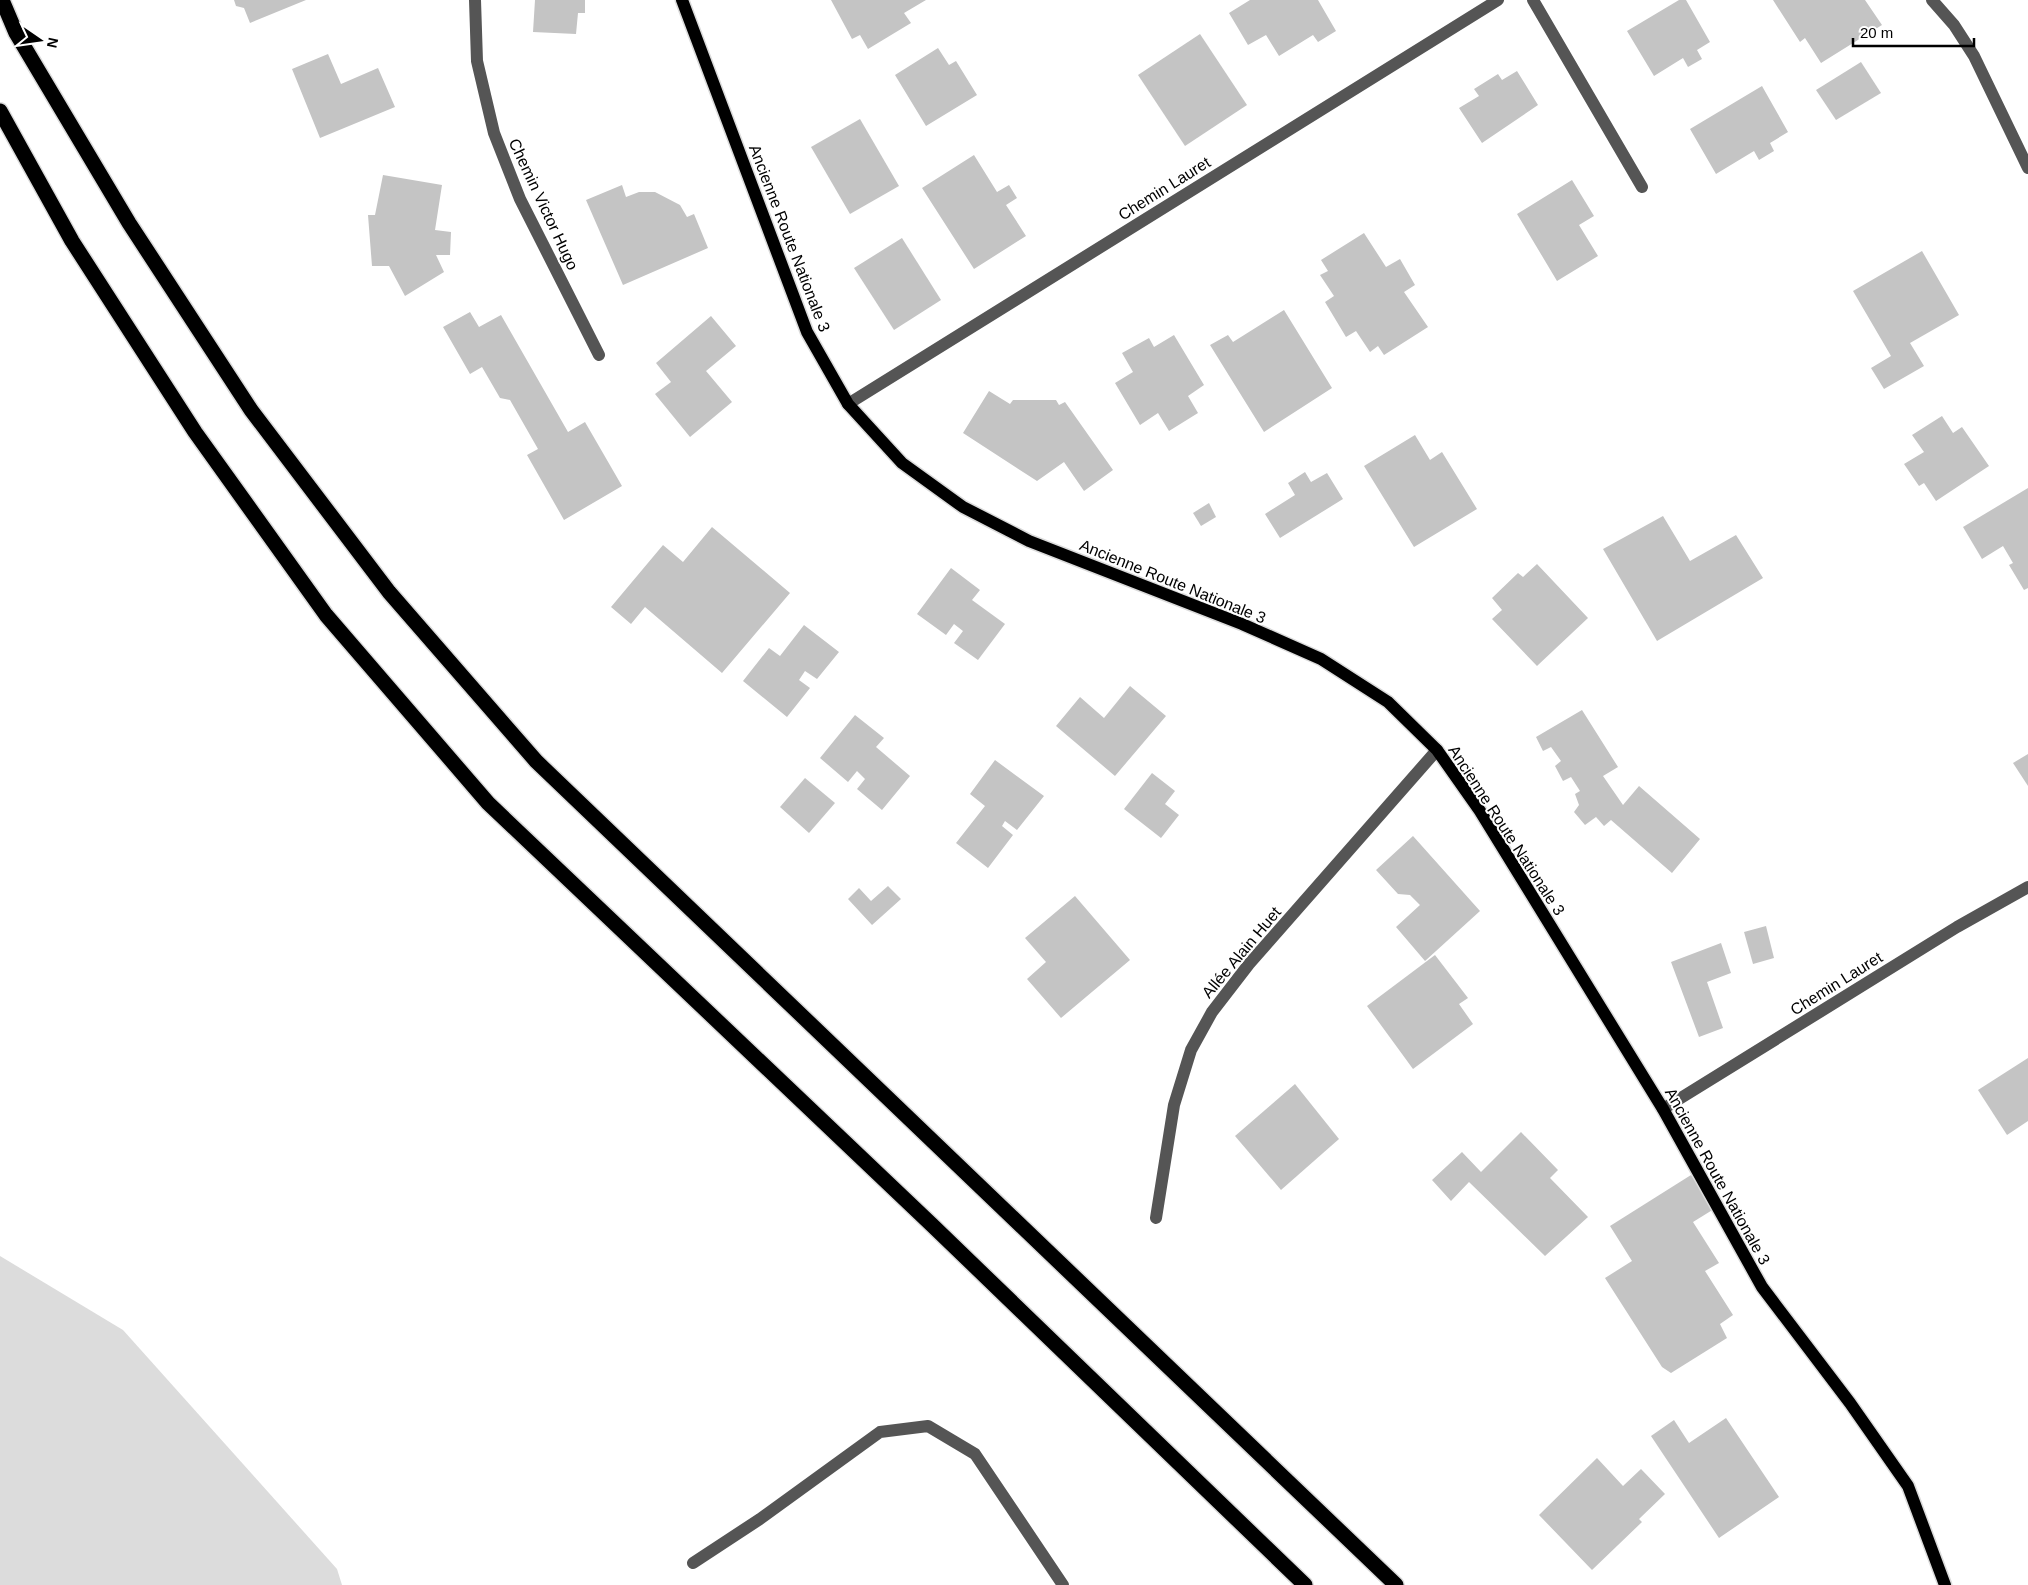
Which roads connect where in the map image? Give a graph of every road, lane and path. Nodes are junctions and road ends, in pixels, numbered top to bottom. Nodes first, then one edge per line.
1 (2, 0) edge
2 (475, 0) edge
3 (682, 0) edge
4 (1498, 0) edge
5 (1533, 0) edge
6 (1932, 0) edge
7 (0, 111) edge
8 (2028, 168) edge
9 (1642, 187) dead end
10 (599, 356) dead end
11 (848, 404) junction
12 (1437, 750) junction
13 (2028, 887) edge
14 (1663, 1109) junction
15 (1156, 1218) dead end
16 (693, 1563) dead end
17 (1063, 1585) edge
18 (1305, 1585) edge
19 (1396, 1585) edge
20 (1945, 1585) edge

1 - 19 highway
2 - 10 street, Chemin Victor Hugo
3 - 11 main road, Ancienne Route Nationale 3
4 - 11 street, Chemin Lauret
5 - 9 street
6 - 8 street
7 - 18 highway
11 - 12 main road, Ancienne Route Nationale 3
12 - 14 main road, Ancienne Route Nationale 3
12 - 15 street, Allée Alain Huet
13 - 14 street, Chemin Lauret
14 - 20 main road, Ancienne Route Nationale 3
16 - 17 street

